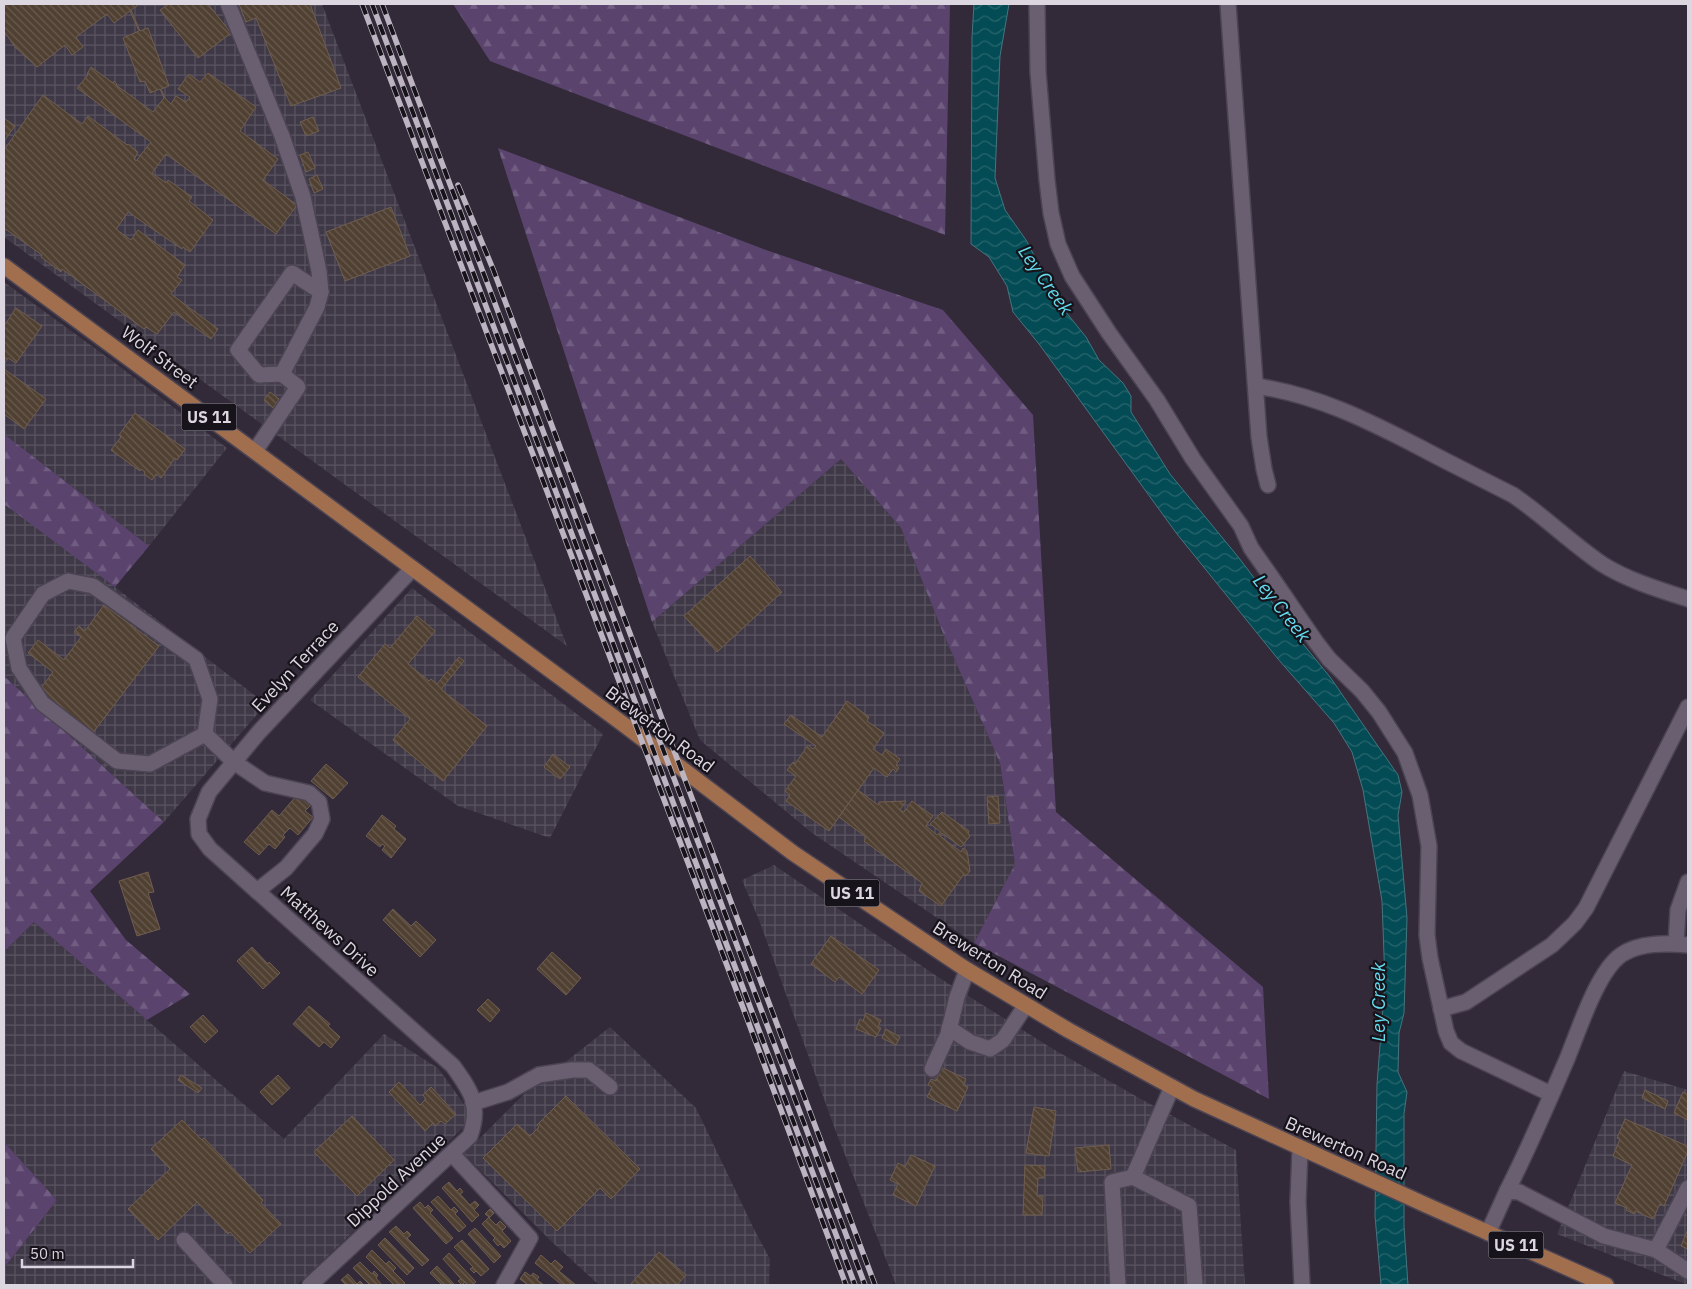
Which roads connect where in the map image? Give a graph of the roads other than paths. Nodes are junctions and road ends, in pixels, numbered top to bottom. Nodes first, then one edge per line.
1 (228, 4) edge
2 (1037, 4) edge
3 (1228, 4) edge
4 (4, 266) edge
5 (321, 292) junction
6 (282, 374) junction
7 (1256, 386) junction
8 (255, 451) junction
9 (1268, 485) dead end
10 (412, 569) junction
11 (1688, 599) edge
12 (1688, 707) edge
13 (205, 734) junction
14 (234, 762) junction
15 (209, 792) joint
16 (1688, 882) edge
17 (257, 891) junction
18 (1682, 945) edge
19 (967, 970) junction
20 (1026, 1005) junction
21 (1441, 1009) junction
22 (950, 1028) junction
23 (932, 1070) dead end
24 (468, 1086) joint
25 (610, 1087) dead end
26 (1172, 1087) junction
27 (1551, 1094) junction
28 (473, 1103) junction
29 (1300, 1149) junction
30 (452, 1154) junction
31 (1133, 1177) junction
32 (1688, 1188) edge
33 (1507, 1191) junction
34 (1488, 1233) junction
35 (184, 1240) dead end
36 (1656, 1250) junction
37 (516, 1263) junction
38 (1688, 1271) edge
39 (225, 1285) edge
40 (310, 1285) edge
41 (490, 1285) edge
42 (504, 1285) edge
43 (1118, 1285) edge
44 (1195, 1285) edge
45 (1302, 1285) edge
46 (1606, 1285) edge

1 - 5 street
2 - 21 street
3 - 7 street
4 - 8 main road, Wolf Street / US 11
5 - 6 street
5 - 6 street
6 - 8 street
7 - 9 street
7 - 11 street
8 - 10 main road, Wolf Street / US 11
10 - 14 street, Evelyn Terrace
10 - 19 main road, Brewerton Road / US 11
12 - 21 street
13 - 13 street
13 - 14 street
14 - 15 street, Evelyn Terrace
14 - 17 street
15 - 17 street, Matthews Drive
16 - 18 street
17 - 24 street, Matthews Drive
18 - 27 street
19 - 20 main road, Brewerton Road / US 11
19 - 22 street
20 - 22 street
20 - 26 main road, Brewerton Road / US 11
21 - 27 street
22 - 23 street
24 - 28 street, Dippold Avenue
25 - 28 street
26 - 29 main road, Brewerton Road / US 11
26 - 31 street
27 - 33 street
28 - 30 street, Dippold Avenue
29 - 34 main road, Brewerton Road / US 11
29 - 45 street
30 - 37 street
30 - 40 street, Dippold Avenue
31 - 43 street
31 - 44 street
32 - 36 street
33 - 34 street
33 - 36 street
34 - 46 main road, Brewerton Road / US 11
35 - 39 street
36 - 38 street
37 - 41 street
37 - 42 street

